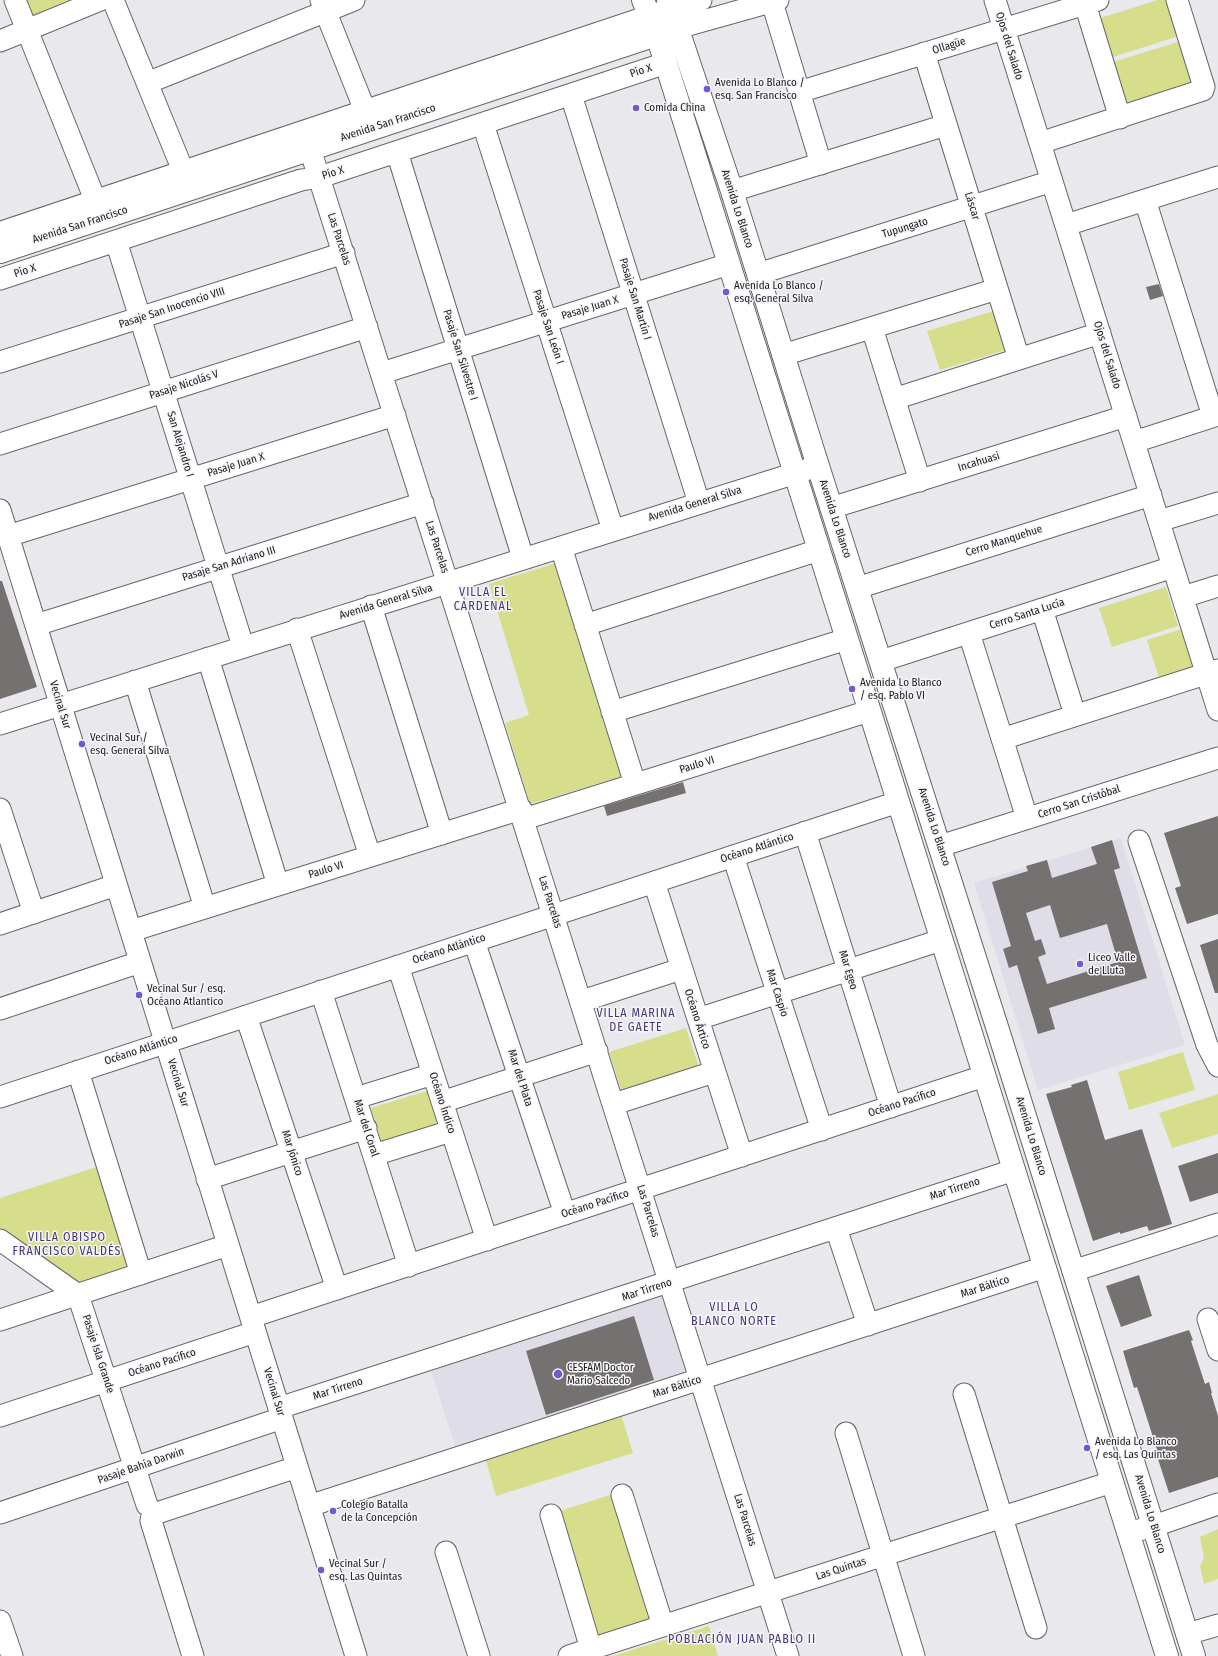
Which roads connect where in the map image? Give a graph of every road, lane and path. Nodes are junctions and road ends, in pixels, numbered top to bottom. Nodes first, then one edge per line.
1 (15, 0) edge
2 (100, 0) edge
3 (113, 0) edge
4 (354, 0) edge
5 (701, 0) edge
6 (995, 0) edge
7 (1177, 0) edge
8 (775, 1) edge
9 (1092, 2) edge
10 (324, 6) edge
11 (673, 12) edge
12 (650, 17) edge
13 (1004, 29) junction
14 (27, 30) junction
15 (0, 41) edge
16 (924, 53) junction
17 (666, 63) junction
18 (147, 83) junction
19 (799, 92) junction
20 (571, 95) junction
21 (1120, 118) junction
22 (369, 120) junction
23 (483, 124) junction
24 (946, 125) junction
25 (1040, 143) junction
26 (310, 148) junction
27 (397, 152) junction
28 (821, 164) junction
29 (184, 173) junction
30 (320, 177) junction
31 (1218, 177) edge
32 (1052, 181) junction
33 (732, 191) junction
34 (1145, 200) junction
35 (96, 202) junction
36 (972, 207) junction
37 (1066, 225) junction
38 (116, 241) junction
39 (1, 244) edge
40 (344, 253) junction
41 (729, 264) junction
42 (758, 274) junction
43 (0, 279) edge
44 (997, 289) junction
45 (633, 294) junction
46 (140, 318) junction
47 (546, 322) junction
48 (367, 327) junction
49 (872, 328) junction
50 (1100, 333) junction
51 (458, 350) junction
52 (783, 355) junction
53 (1019, 359) junction
54 (0, 362) edge
55 (382, 373) junction
56 (163, 392) junction
57 (894, 399) junction
58 (395, 415) junction
59 (1126, 416) junction
60 (1216, 416) edge
61 (1134, 442) junction
62 (0, 444) edge
63 (818, 466) junction
64 (795, 473) junction
65 (191, 479) junction
66 (920, 480) junction
67 (1151, 495) junction
68 (423, 503) junction
69 (699, 503) junction
70 (1218, 503) edge
71 (831, 508) junction
72 (0, 510) edge
73 (1159, 521) junction
74 (613, 530) junction
75 (8, 536) junction
76 (561, 546) junction
77 (819, 550) junction
78 (523, 558) junction
79 (1173, 567) junction
80 (219, 568) junction
81 (448, 582) junction
82 (1218, 586) edge
83 (857, 588) junction
84 (1183, 597) junction
85 (371, 606) junction
86 (1042, 609) junction
87 (585, 624) junction
88 (36, 625) junction
89 (298, 630) junction
90 (969, 633) junction
91 (846, 638) junction
92 (243, 646) junction
93 (208, 658) junction
94 (880, 661) junction
95 (1212, 671) edge
96 (135, 681) junction
97 (60, 704) junction
98 (869, 710) junction
99 (1218, 710) edge
100 (612, 712) junction
101 (1075, 715) junction
102 (0, 724) edge
103 (1002, 739) junction
104 (1218, 758) edge
105 (635, 784) junction
106 (898, 802) junction
107 (0, 809) edge
108 (522, 814) junction
109 (1027, 818) junction
110 (805, 832) junction
111 (442, 834) junction
112 (1139, 841) dead end
113 (940, 846) junction
114 (370, 856) junction
115 (733, 856) junction
116 (654, 882) junction
117 (116, 885) junction
118 (278, 885) junction
119 (204, 908) junction
120 (34, 912) junction
121 (554, 915) junction
122 (0, 924) edge
123 (131, 931) junction
124 (941, 940) junction
125 (474, 941) junction
126 (140, 962) junction
127 (398, 966) junction
128 (681, 969) junction
129 (848, 970) junction
130 (322, 991) junction
131 (777, 993) junction
132 (582, 1002) junction
133 (0, 1009) edge
134 (246, 1016) junction
135 (698, 1020) junction
136 (998, 1030) junction
137 (972, 1038) junction
138 (165, 1042) junction
139 (597, 1051) junction
140 (1218, 1066) edge
141 (78, 1071) junction
142 (714, 1072) junction
143 (433, 1074) junction
144 (984, 1076) junction
145 (520, 1077) junction
146 (0, 1096) edge
147 (356, 1098) junction
148 (442, 1102) junction
149 (614, 1104) junction
150 (891, 1107) junction
151 (366, 1128) junction
152 (822, 1130) junction
153 (451, 1131) junction
154 (291, 1152) junction
155 (374, 1155) junction
156 (742, 1156) junction
157 (1014, 1170) junction
158 (208, 1179) junction
159 (641, 1189) junction
160 (565, 1214) junction
161 (1218, 1224) edge
162 (836, 1228) junction
163 (0, 1240) edge
164 (487, 1240) junction
165 (228, 1245) junction
166 (409, 1266) junction
167 (1044, 1267) junction
168 (1074, 1271) junction
169 (141, 1274) junction
170 (670, 1282) junction
171 (337, 1289) junction
172 (78, 1295) junction
173 (1208, 1319) dead end
174 (0, 1320) edge
175 (253, 1325) junction
176 (868, 1325) junction
177 (1218, 1350) edge
178 (701, 1379) junction
179 (107, 1381) junction
180 (964, 1394) dead end
181 (280, 1413) junction
182 (0, 1416) edge
183 (846, 1433) dead end
184 (297, 1467) junction
185 (135, 1468) junction
186 (1112, 1482) junction
187 (622, 1495) dead end
188 (147, 1504) dead end
189 (1218, 1504) edge
190 (309, 1506) junction
191 (0, 1513) edge
192 (551, 1515) dead end
193 (1002, 1517) junction
194 (1154, 1526) junction
195 (1128, 1533) junction
196 (446, 1552) dead end
197 (884, 1555) junction
198 (768, 1592) junction
199 (0, 1621) edge
200 (1218, 1625) edge
201 (663, 1626) junction
202 (1036, 1628) dead end
203 (1187, 1634) junction
204 (591, 1649) junction
205 (12, 1656) edge
206 (193, 1656) edge
207 (356, 1656) edge
208 (479, 1656) edge
209 (569, 1656) edge
210 (788, 1656) edge
211 (914, 1656) edge
212 (1167, 1656) edge
213 (1194, 1656) edge

1 - 14 street
2 - 14 street
3 - 18 street
4 - 10 street
5 - 11 street, Avenida San Francisco
6 - 13 street, Ojos del Salado
7 - 21 street
8 - 11 street, Avenida San Francisco
8 - 19 street
9 - 13 street, Ollagüe
9 - 21 street
10 - 18 street
10 - 22 street
11 - 12 main road, Avenida San Francisco
11 - 33 main road, Avenida Lo Blanco
12 - 17 main road
12 - 22 main road, Avenida San Francisco
13 - 16 street, Ollagüe
13 - 25 street, Ojos del Salado
14 - 15 street
14 - 35 street
16 - 19 street, Ollagüe
16 - 24 street, Láscar
17 - 20 street, Pío X
17 - 41 main road
18 - 29 street
19 - 28 street
20 - 23 street, Pío X
20 - 45 street, Pasaje San Martín I
21 - 25 street
22 - 26 main road, Avenida San Francisco
22 - 29 main road, Avenida San Francisco
23 - 27 street, Pío X
23 - 47 street, Pasaje San León I
24 - 28 street
24 - 36 street, Láscar
25 - 32 street, Ojos del Salado
26 - 30 street, Las Parcelas
26 - 39 main road, Avenida San Francisco
27 - 30 street, Pío X
27 - 51 street, Pasaje San Silvestre I
28 - 33 street
29 - 35 main road, Avenida San Francisco
30 - 38 street, Pío X
30 - 40 street, Las Parcelas
31 - 34 street
32 - 36 street, Tupungato
32 - 37 street, Ojos del Salado
33 - 42 main road, Avenida Lo Blanco
34 - 37 street
34 - 60 street
35 - 39 main road, Avenida San Francisco
36 - 42 street, Tupungato
36 - 44 street, Láscar
37 - 50 street, Ojos del Salado
38 - 43 street, Pío X
38 - 46 street, San Alejandro I
40 - 46 street, Pasaje San Inocencio VIII
40 - 48 street, Las Parcelas
41 - 45 street, Pasaje Juan X
41 - 64 main road
42 - 52 main road, Avenida Lo Blanco
44 - 49 street
44 - 53 street, Láscar
45 - 47 street, Pasaje Juan X
45 - 69 street, Pasaje San Martín I
46 - 54 street, Pasaje San Inocencio VIII
46 - 56 street, San Alejandro I
47 - 51 street, Pasaje Juan X
47 - 74 street, Pasaje San León I
48 - 55 street, Las Parcelas
48 - 56 street, Pasaje Nicolás V
49 - 52 street
49 - 57 street
50 - 53 street
50 - 59 street, Ojos del Salado
51 - 55 street, Pasaje Juan X
51 - 78 street, Pasaje San Silvestre I
52 - 63 main road, Avenida Lo Blanco
53 - 57 street
55 - 58 street, Las Parcelas
56 - 62 street, Pasaje Nicolás V
56 - 65 street, San Alejandro I
57 - 66 street
58 - 65 street, Pasaje Juan X
58 - 68 street, Las Parcelas
59 - 61 street, Ojos del Salado
59 - 66 street, Incahuasi
60 - 61 street
61 - 67 street, Ojos del Salado
63 - 64 street, Avenida General Silva
63 - 71 main road, Avenida Lo Blanco
64 - 69 street, Avenida General Silva
64 - 77 main road
65 - 75 street, Pasaje Juan X
65 - 80 street, San Alejandro I
66 - 71 street, Incahuasi
67 - 73 street, Ojos del Salado
67 - 83 street, Cerro Manquehue
68 - 80 street, Pasaje San Adriano III
68 - 81 street, Las Parcelas
69 - 74 street, Avenida General Silva
70 - 73 street
71 - 83 main road, Avenida Lo Blanco
72 - 75 street, Vecinal Sur
73 - 79 street, Ojos del Salado
74 - 76 street, Avenida General Silva
75 - 88 street, Vecinal Sur
76 - 78 street, Avenida General Silva
76 - 87 street
77 - 87 street
77 - 91 main road
78 - 81 street, Avenida General Silva
79 - 84 street, Ojos del Salado
79 - 86 street, Cerro Santa Lucía
80 - 88 street, Pasaje San Adriano III
80 - 92 street, San Alejandro I
81 - 85 street, Avenida General Silva
81 - 108 street, Las Parcelas
82 - 84 street
83 - 94 main road, Avenida Lo Blanco
84 - 95 street, Ojos del Salado
85 - 89 street, Avenida General Silva
85 - 111 street
86 - 90 street, Cerro Santa Lucía
86 - 101 street
87 - 100 street
88 - 97 street, Vecinal Sur
89 - 92 street, Avenida General Silva
89 - 114 street
90 - 94 street, Cerro Santa Lucía
90 - 103 street
91 - 98 main road
91 - 100 street
92 - 93 street, Avenida General Silva
93 - 96 street, Avenida General Silva
93 - 118 street
94 - 113 main road, Avenida Lo Blanco
95 - 99 street, Ojos del Salado
95 - 101 street
96 - 97 street, Avenida General Silva
96 - 119 street
97 - 102 street, Avenida General Silva
97 - 117 street, Vecinal Sur
98 - 105 street, Paulo VI
98 - 106 main road
100 - 105 street
101 - 103 street
103 - 109 street
104 - 109 street, Cerro San Cristóbal
105 - 108 street, Paulo VI
106 - 110 street, Océano Atlántico
106 - 124 main road
107 - 120 street
108 - 111 street, Paulo VI
108 - 121 street, Las Parcelas
109 - 113 street, Cerro San Cristóbal
110 - 115 street, Océano Atlántico
110 - 129 street, Mar Egeo
111 - 114 street, Paulo VI
112 - 140 street
113 - 136 main road, Avenida Lo Blanco
114 - 118 street, Paulo VI
115 - 116 street, Océano Atlántico
115 - 131 street, Mar Caspio
116 - 121 street, Océano Atlántico
116 - 128 street, Océano Ártico
117 - 120 street
117 - 123 street, Vecinal Sur
118 - 119 street, Paulo VI
119 - 123 street, Paulo VI
120 - 122 street
121 - 125 street, Océano Atlántico
121 - 132 street, Las Parcelas
123 - 126 street, Vecinal Sur
124 - 129 street
124 - 137 main road
125 - 127 street, Océano Atlántico
125 - 145 street, Mar del Plata
126 - 133 street
126 - 138 street, Vecinal Sur
127 - 130 street, Océano Atlántico
127 - 143 street, Océano Índico
128 - 132 street
128 - 135 street, Océano Ártico
129 - 131 street
129 - 150 street, Mar Egeo
130 - 134 street, Océano Atlántico
130 - 147 street, Mar del Coral
131 - 135 street
131 - 152 street, Mar Caspio
132 - 139 street, Las Parcelas
134 - 138 street, Océano Atlántico
134 - 154 street, Mar Jónico
135 - 142 street, Océano Ártico
136 - 137 main road
136 - 168 main road, Avenida Lo Blanco
137 - 144 main road
138 - 141 street, Océano Atlántico
138 - 158 street, Vecinal Sur
139 - 145 street
139 - 149 street, Las Parcelas
141 - 146 street, Océano Atlántico
141 - 169 street
142 - 149 street
142 - 156 street, Océano Ártico
143 - 147 street
143 - 148 street, Océano Índico
144 - 150 street, Océano Pacífico
144 - 157 main road
145 - 148 street
145 - 160 street, Mar del Plata
147 - 151 street, Mar del Coral
148 - 153 street, Océano Índico
149 - 159 street, Las Parcelas
150 - 152 street, Océano Pacífico
151 - 154 street
151 - 155 street, Mar del Coral
152 - 156 street, Océano Pacífico
153 - 155 street
153 - 164 street, Océano Índico
154 - 158 street
154 - 171 street, Mar Jónico
155 - 166 street, Mar del Coral
156 - 159 street, Océano Pacífico
157 - 162 street, Mar Tirreno
157 - 167 main road
158 - 165 street, Vecinal Sur
159 - 160 street, Océano Pacífico
159 - 170 street, Las Parcelas
160 - 164 street, Océano Pacífico
161 - 168 street
162 - 170 street, Mar Tirreno
162 - 176 street
163 - 172 street
164 - 166 street, Océano Pacífico
165 - 169 street
165 - 175 street, Vecinal Sur
166 - 171 street, Océano Pacífico
167 - 176 street, Mar Báltico
167 - 186 main road
168 - 194 main road, Avenida Lo Blanco
169 - 172 street
170 - 178 street, Las Parcelas
170 - 181 street, Mar Tirreno
171 - 175 street, Océano Pacífico
172 - 174 street
172 - 179 street, Pasaje Isla Grande
173 - 177 street
175 - 179 street, Océano Pacífico
175 - 181 street, Vecinal Sur
176 - 178 street, Mar Báltico
178 - 190 street, Mar Báltico
178 - 198 street, Las Parcelas
179 - 182 street, Océano Pacífico
179 - 185 street, Pasaje Isla Grande
180 - 193 street
181 - 184 street, Vecinal Sur
181 - 185 street, Pasaje Bahía Darwin
183 - 197 street
184 - 190 street, Vecinal Sur
184 - 206 street
185 - 188 street, Pasaje Isla Grande
185 - 191 street, Pasaje Bahía Darwin
186 - 193 street, Las Quintas
186 - 195 main road
187 - 201 street
189 - 194 street
190 - 207 street, Vecinal Sur
192 - 204 street
193 - 197 street, Las Quintas
193 - 202 street
194 - 195 street
194 - 203 main road, Avenida Lo Blanco
195 - 212 main road
196 - 208 street
197 - 198 street, Las Quintas
197 - 211 street
198 - 201 street, Las Quintas
198 - 210 street, Las Parcelas
199 - 205 street
200 - 203 street
201 - 204 street, Las Quintas
203 - 213 main road, Avenida Lo Blanco
204 - 209 street, Las Quintas

